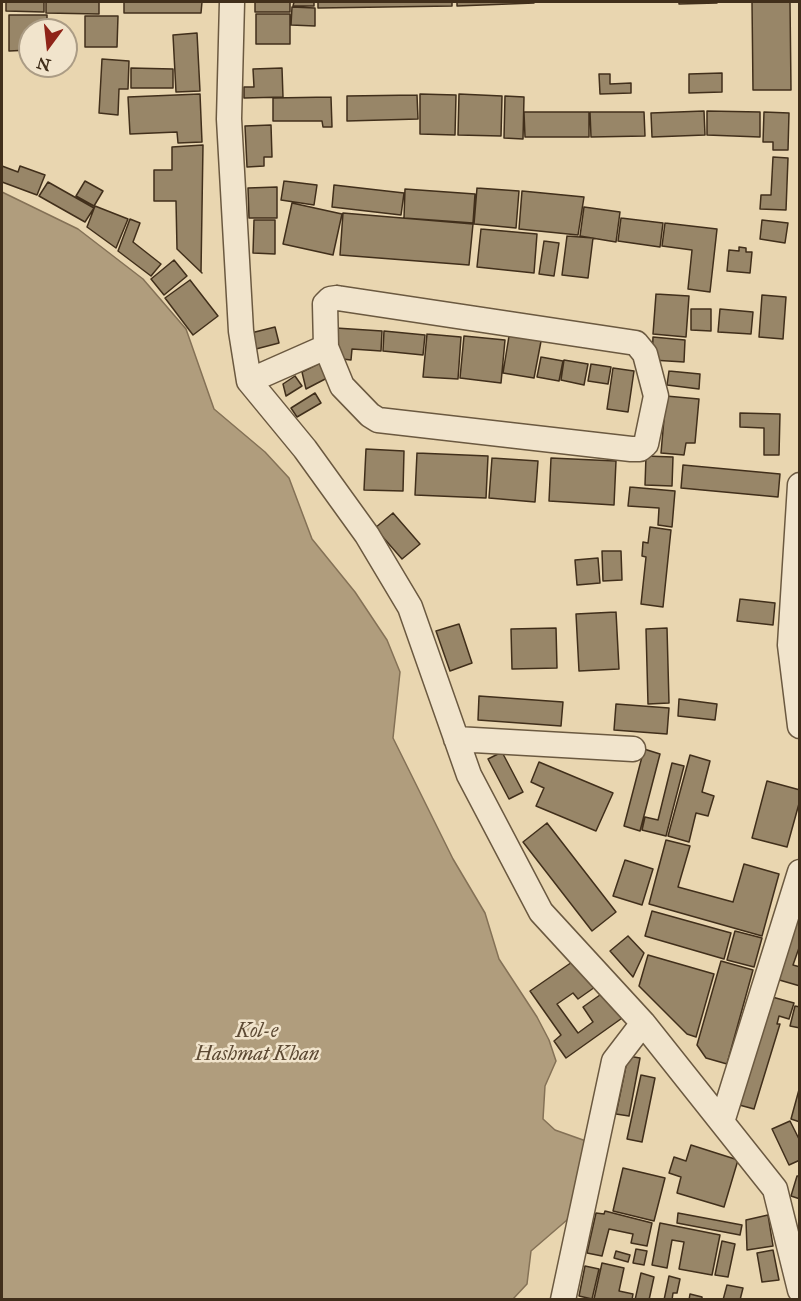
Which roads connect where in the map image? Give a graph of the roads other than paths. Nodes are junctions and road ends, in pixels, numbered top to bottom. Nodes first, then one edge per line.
1 (232, 2) edge
2 (327, 347) junction
3 (249, 381) junction
4 (800, 485) edge
5 (800, 726) edge
6 (456, 739) junction
7 (633, 749) dead end
8 (800, 872) edge
9 (643, 1023) junction
10 (722, 1122) junction
11 (800, 1290) edge
12 (563, 1299) edge

1 - 3 street
2 - 2 street
2 - 3 street
3 - 6 street
4 - 5 street
6 - 7 street
6 - 9 street
8 - 10 street
9 - 10 street
9 - 12 street
10 - 11 street

